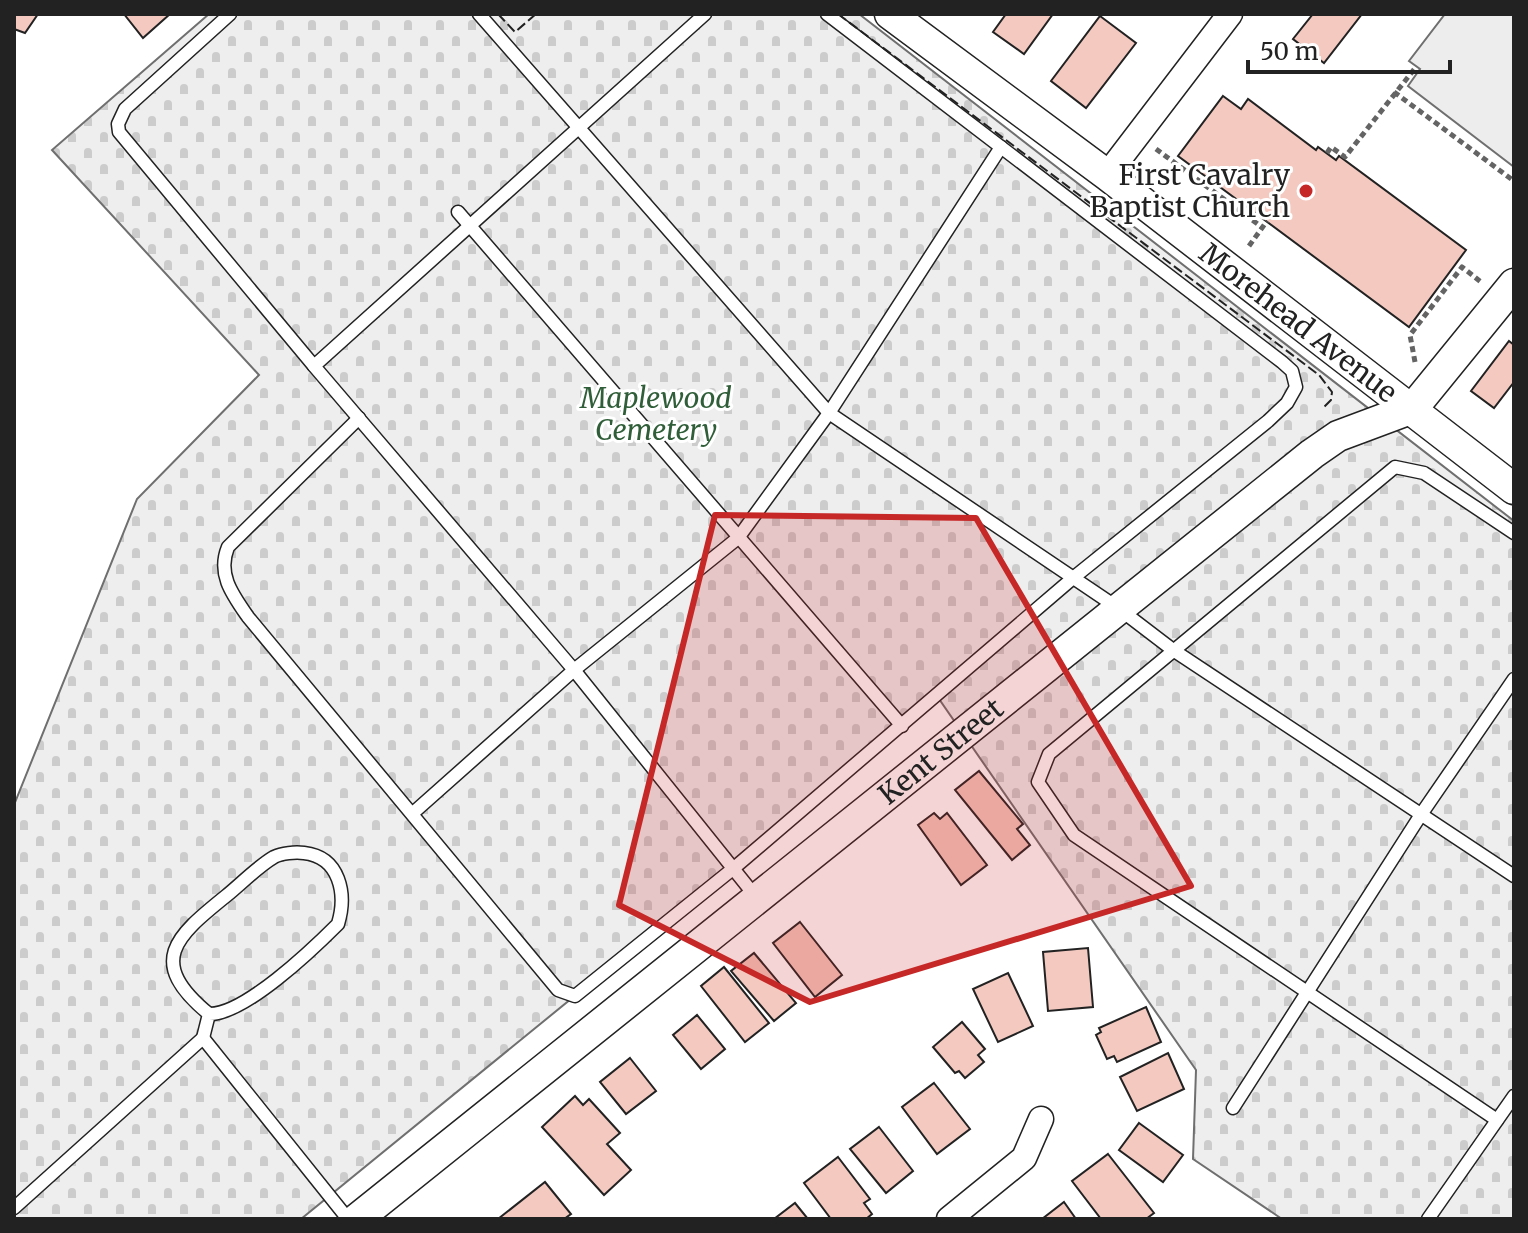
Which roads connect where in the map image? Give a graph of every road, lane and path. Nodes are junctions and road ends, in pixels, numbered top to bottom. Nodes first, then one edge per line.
1 (230, 14) edge
2 (479, 14) edge
3 (705, 14) edge
4 (827, 14) edge
5 (890, 14) edge
6 (1230, 14) edge
7 (1416, 67) dead end
8 (1394, 92) junction
9 (577, 126) junction
10 (1001, 147) junction
11 (1155, 148) dead end
12 (1327, 153) dead end
13 (1107, 175) junction
14 (1514, 181) edge
15 (458, 212) dead end
16 (1267, 221) dead end
17 (469, 224) junction
18 (1263, 228) junction
19 (1249, 246) dead end
20 (1500, 284) edge
21 (314, 366) junction
22 (1417, 371) dead end
23 (1413, 408) junction
24 (829, 413) junction
25 (359, 418) junction
26 (1514, 489) edge
27 (1514, 533) edge
28 (738, 538) junction
29 (1073, 578) junction
30 (1118, 608) junction
31 (1173, 650) junction
32 (574, 670) junction
33 (1514, 679) edge
34 (902, 726) junction
35 (413, 813) junction
36 (1422, 813) junction
37 (734, 868) junction
38 (1514, 876) edge
39 (757, 898) junction
40 (1307, 993) junction
41 (209, 1014) junction
42 (203, 1038) junction
43 (1514, 1096) edge
44 (1233, 1108) dead end
45 (1041, 1119) dead end
46 (1497, 1120) junction
47 (14, 1208) edge
48 (348, 1219) edge
49 (357, 1219) edge
50 (949, 1219) edge
51 (1428, 1219) edge

1 - 21 lane
2 - 9 lane
3 - 9 lane
4 - 10 lane
5 - 13 street, Morehead Avenue
6 - 13 street
7 - 8 path
8 - 12 path
8 - 14 path
9 - 17 lane
9 - 24 lane
10 - 24 lane
10 - 29 lane
11 - 18 path
13 - 23 street, Morehead Avenue
15 - 17 lane
16 - 18 path
17 - 21 lane
17 - 28 lane
18 - 19 path
20 - 22 path
20 - 23 street, Kent Street
21 - 25 lane
23 - 26 street, Morehead Avenue
23 - 30 street, Kent Street
24 - 28 lane
24 - 29 lane
25 - 32 lane
25 - 35 lane
27 - 31 lane
28 - 32 lane
28 - 34 lane
29 - 30 lane
29 - 34 lane
30 - 31 lane
30 - 39 street, Kent Street
31 - 36 lane
31 - 40 lane
32 - 35 lane
32 - 37 lane
33 - 36 lane
34 - 37 lane
35 - 37 lane
36 - 38 lane
36 - 40 lane
37 - 39 lane
39 - 49 street, Kent Street
40 - 44 lane
40 - 46 lane
41 - 41 lane
41 - 42 lane
42 - 47 lane
42 - 48 lane
43 - 46 lane
45 - 50 street
46 - 51 lane

